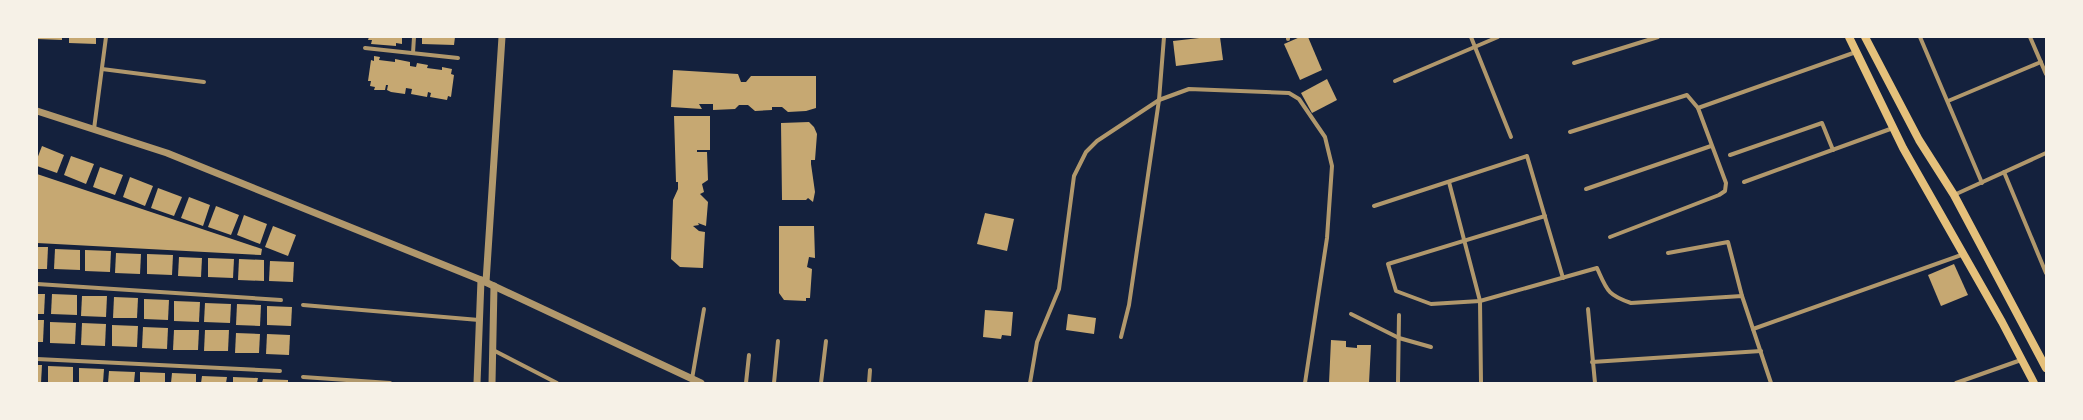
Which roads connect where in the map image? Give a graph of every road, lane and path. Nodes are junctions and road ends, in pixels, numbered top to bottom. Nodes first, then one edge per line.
1 (106, 37) edge
2 (414, 37) edge
3 (502, 37) edge
4 (1164, 37) edge
5 (1471, 37) edge
6 (1498, 37) edge
7 (1658, 37) edge
8 (1849, 37) edge
9 (1865, 37) edge
10 (1920, 37) edge
11 (2030, 37) edge
12 (365, 48) dead end
13 (1474, 48) junction
14 (1856, 52) junction
15 (413, 53) junction
16 (458, 58) dead end
17 (2041, 62) junction
18 (1574, 63) dead end
19 (102, 69) junction
20 (2046, 74) edge
21 (1394, 81) dead end
22 (204, 82) dead end
23 (1159, 100) junction
24 (1948, 101) junction
25 (1698, 108) junction
26 (37, 111) edge
27 (1893, 128) junction
28 (94, 129) junction
29 (1570, 132) dead end
30 (1511, 137) dead end
31 (1711, 146) junction
32 (1833, 150) junction
33 (2046, 153) edge
34 (1730, 155) dead end
35 (2004, 172) junction
36 (1450, 182) junction
37 (1744, 182) dead end
38 (1982, 183) junction
39 (1586, 189) dead end
40 (1954, 196) junction
41 (1374, 206) dead end
42 (1545, 216) junction
43 (1610, 237) dead end
44 (1463, 241) junction
45 (1668, 253) dead end
46 (1964, 254) junction
47 (2046, 273) edge
48 (1563, 278) junction
49 (483, 281) junction
50 (37, 284) edge
51 (494, 286) junction
52 (1742, 296) junction
53 (281, 300) dead end
54 (1480, 301) junction
55 (303, 305) dead end
56 (704, 309) dead end
57 (1588, 309) dead end
58 (1350, 314) dead end
59 (1399, 315) dead end
60 (479, 320) junction
61 (1754, 329) junction
62 (1122, 337) dead end
63 (1399, 338) junction
64 (778, 341) dead end
65 (826, 341) dead end
66 (1431, 347) dead end
67 (493, 350) junction
68 (1761, 351) junction
69 (749, 355) dead end
70 (37, 359) edge
71 (2021, 360) junction
72 (1592, 362) junction
73 (2046, 368) edge
74 (870, 370) dead end
75 (280, 371) dead end
76 (303, 377) dead end
77 (692, 378) junction
78 (390, 383) edge
79 (477, 383) edge
80 (492, 383) edge
81 (557, 383) edge
82 (702, 383) edge
83 (746, 383) edge
84 (774, 383) edge
85 (821, 383) edge
86 (868, 383) edge
87 (1030, 383) edge
88 (1305, 383) edge
89 (1398, 383) edge
90 (1481, 383) edge
91 (1595, 383) edge
92 (1771, 383) edge
93 (1956, 383) edge
94 (2034, 383) edge

1 - 19 street
2 - 15 street
3 - 49 street
4 - 23 street
5 - 13 street
6 - 13 street
7 - 18 street
8 - 14 main road
9 - 40 main road
10 - 24 street
11 - 17 street
12 - 15 street
13 - 21 street
13 - 30 street
14 - 25 street
14 - 27 main road
15 - 16 street
17 - 20 street
17 - 24 street
19 - 22 street
19 - 28 street
23 - 62 street
23 - 87 street
23 - 88 street
24 - 38 street
25 - 29 street
25 - 31 street
26 - 28 street
27 - 32 street
27 - 46 main road
28 - 49 street
31 - 39 street
31 - 43 street
32 - 34 street
32 - 37 street
33 - 35 street
35 - 38 street
35 - 47 street
36 - 41 street
36 - 42 street
36 - 44 street
38 - 40 street
40 - 73 main road
42 - 44 street
42 - 48 street
44 - 54 street
44 - 54 street
45 - 52 street
46 - 61 street
46 - 71 main road
48 - 52 street
48 - 54 street
49 - 51 street
49 - 60 street
50 - 53 street
51 - 67 street
51 - 77 street
52 - 61 street
54 - 90 street
55 - 60 street
56 - 77 street
57 - 72 street
58 - 63 street
59 - 63 street
60 - 79 street
61 - 68 street
63 - 66 street
63 - 89 street
64 - 84 street
65 - 85 street
67 - 80 street
67 - 81 street
68 - 72 street
68 - 92 street
69 - 83 street
70 - 75 street
71 - 93 street
71 - 94 main road
72 - 91 street
74 - 86 street
76 - 78 street
77 - 82 street

